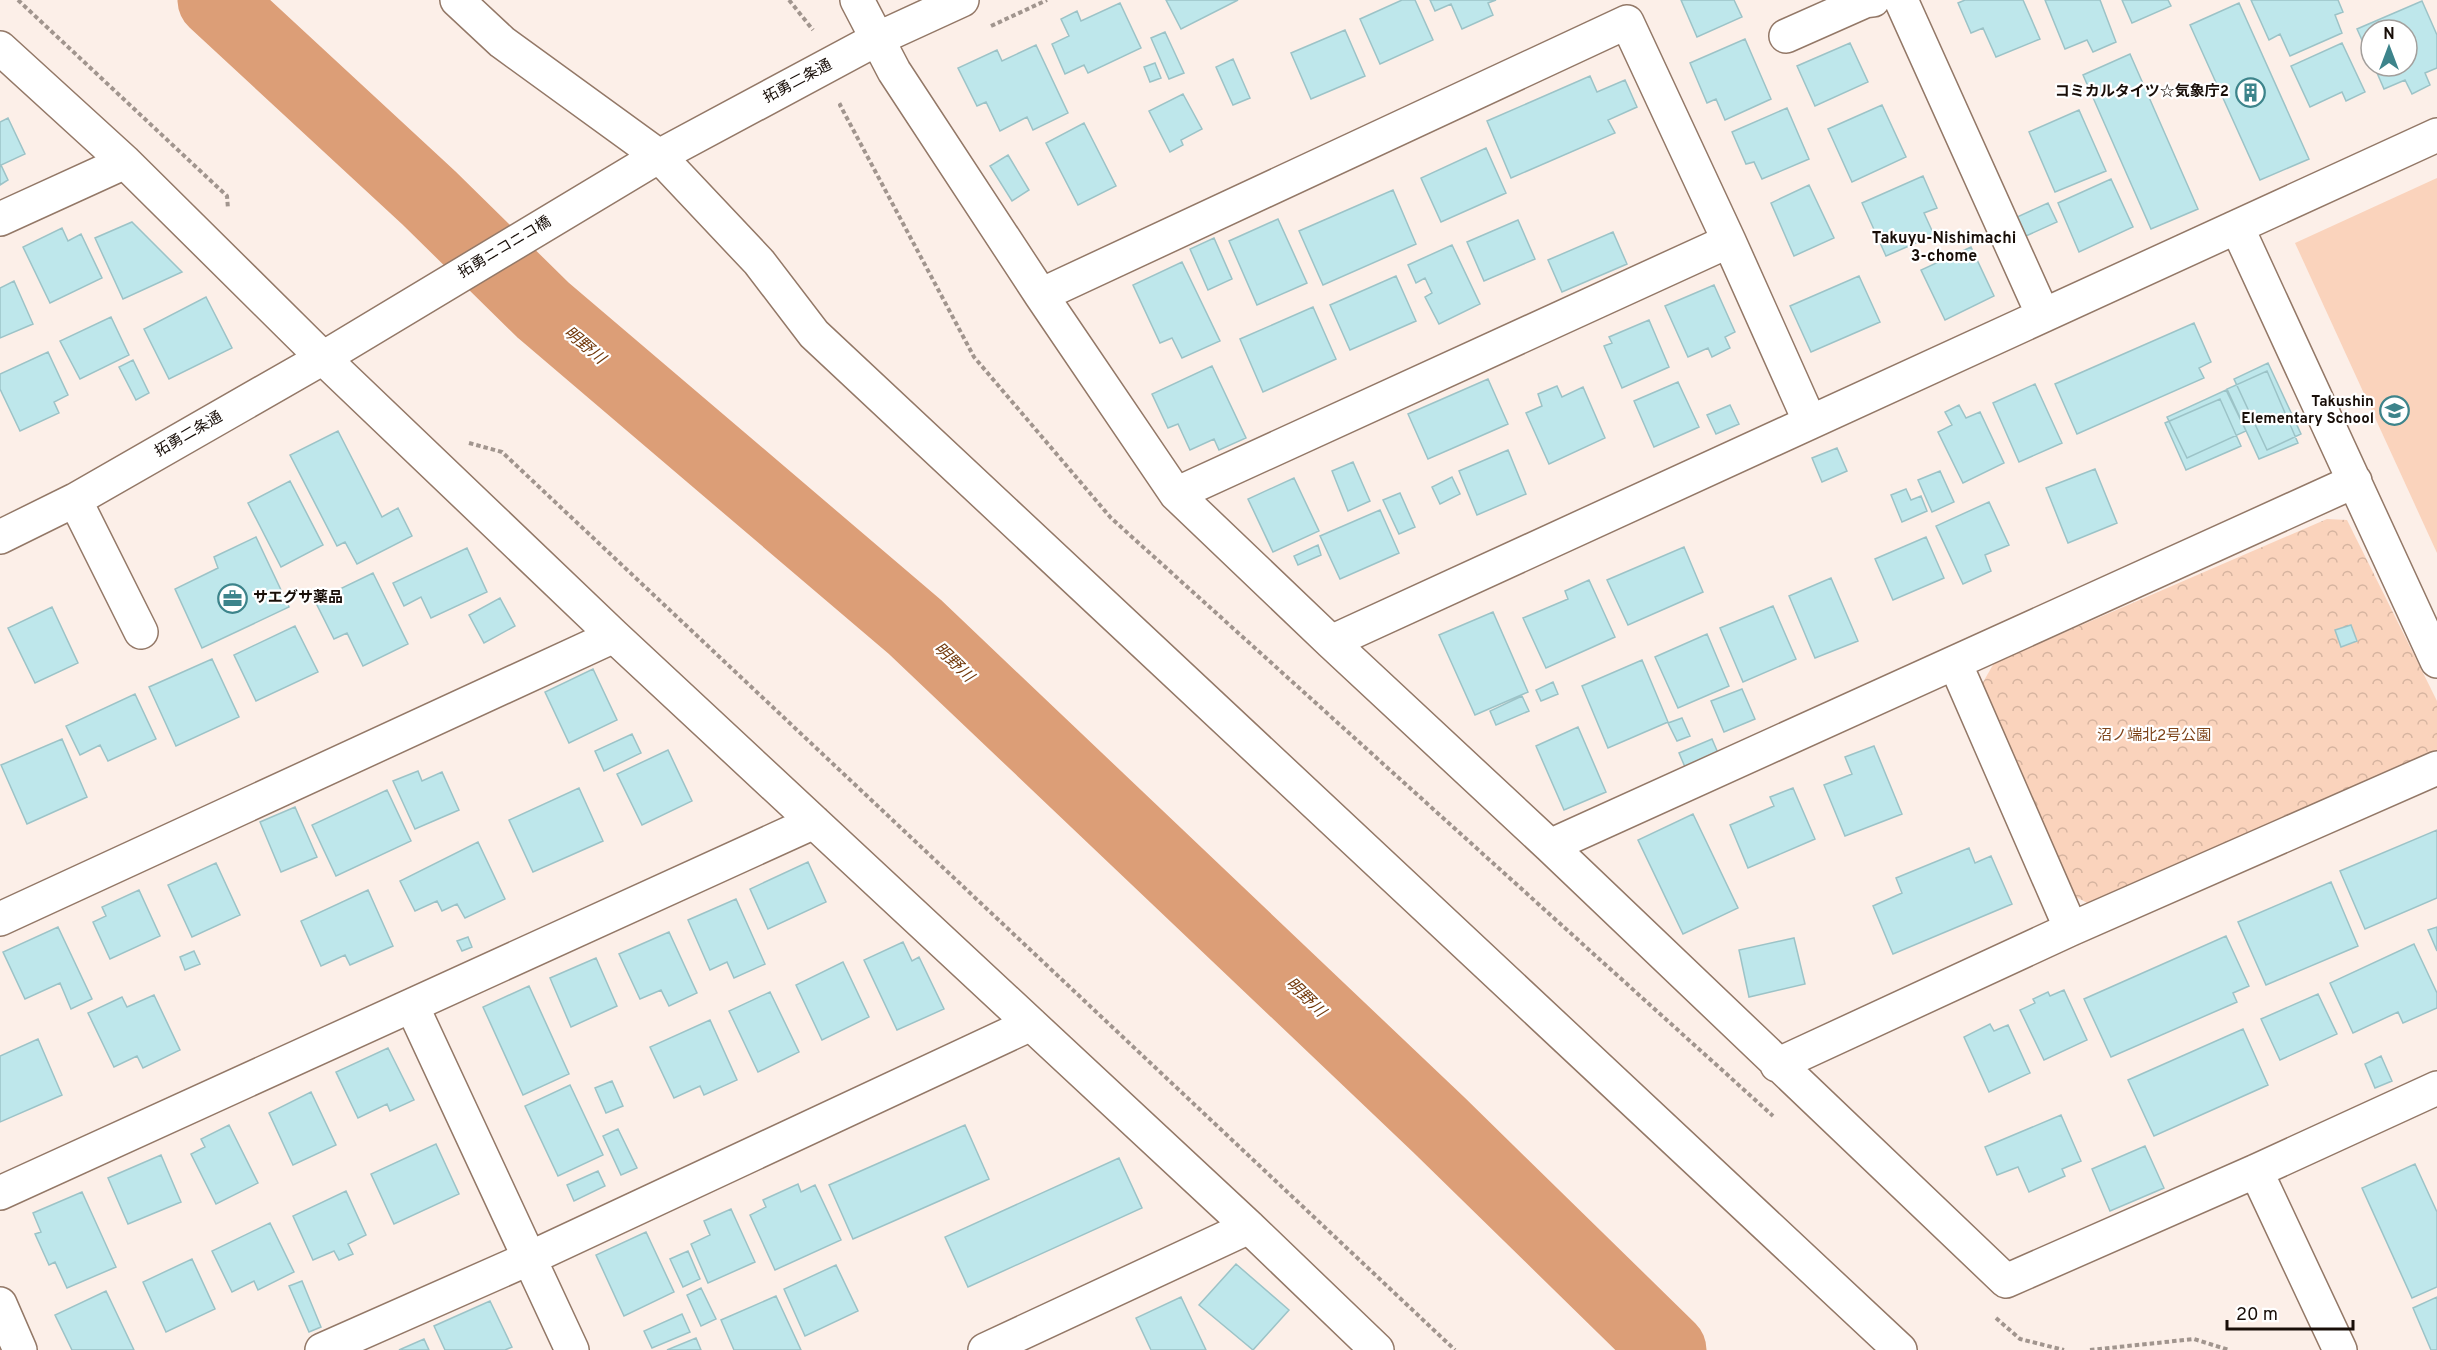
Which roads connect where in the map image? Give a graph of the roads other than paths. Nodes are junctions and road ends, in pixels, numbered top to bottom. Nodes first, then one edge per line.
1 (458, 0) edge
2 (857, 0) edge
3 (962, 0) edge
4 (1873, 0) edge
5 (1900, 0) edge
6 (1786, 36) dead end
7 (877, 39) junction
8 (0, 48) edge
9 (2437, 135) edge
10 (124, 162) junction
11 (648, 163) junction
12 (0, 219) edge
13 (2237, 226) junction
14 (1729, 241) junction
15 (1041, 295) junction
16 (2043, 315) junction
17 (374, 327) joint
18 (323, 358) junction
19 (1810, 422) junction
20 (2355, 481) junction
21 (1176, 494) junction
22 (75, 500) junction
23 (0, 537) edge
24 (141, 632) dead end
25 (614, 636) junction
26 (1331, 642) junction
27 (2437, 661) edge
28 (1955, 663) junction
29 (2437, 768) edge
30 (814, 822) junction
31 (1550, 846) junction
32 (0, 919) edge
33 (2072, 930) junction
34 (412, 1006) junction
35 (1031, 1024) junction
36 (1777, 1065) junction
37 (2437, 1088) edge
38 (2256, 1172) junction
39 (0, 1193) edge
40 (1249, 1227) junction
41 (530, 1257) junction
42 (0, 1304) edge
43 (20, 1350) edge
44 (322, 1350) edge
45 (572, 1350) edge
46 (985, 1350) edge
47 (1377, 1350) edge
48 (1900, 1350) edge
49 (2340, 1350) edge

1 - 11 street
2 - 7 street
3 - 7 street, 拓勇二条通
4 - 6 street
5 - 16 street
7 - 11 street, 拓勇二条通
7 - 15 street
8 - 10 street
9 - 13 street
10 - 12 street
10 - 18 street
11 - 17 street, 拓勇ニコニコ橋
11 - 48 street
13 - 16 street
13 - 20 street
14 - 15 street
14 - 19 street
14 - 21 street
15 - 21 street
16 - 19 street
17 - 18 street, 拓勇二条通
18 - 22 street, 拓勇二条通
18 - 25 street
19 - 26 street
20 - 27 street
20 - 28 street
21 - 26 street
22 - 23 street, 拓勇二条通
22 - 24 street
25 - 30 street
25 - 32 street
26 - 31 street
28 - 31 street
28 - 33 street
29 - 33 street
30 - 34 street
30 - 35 street
31 - 36 street
33 - 36 street
34 - 39 street
34 - 41 street
35 - 40 street
35 - 41 street
36 - 38 street
37 - 38 street
38 - 49 street
40 - 46 street
40 - 47 street
41 - 44 street
41 - 45 street
42 - 43 street

